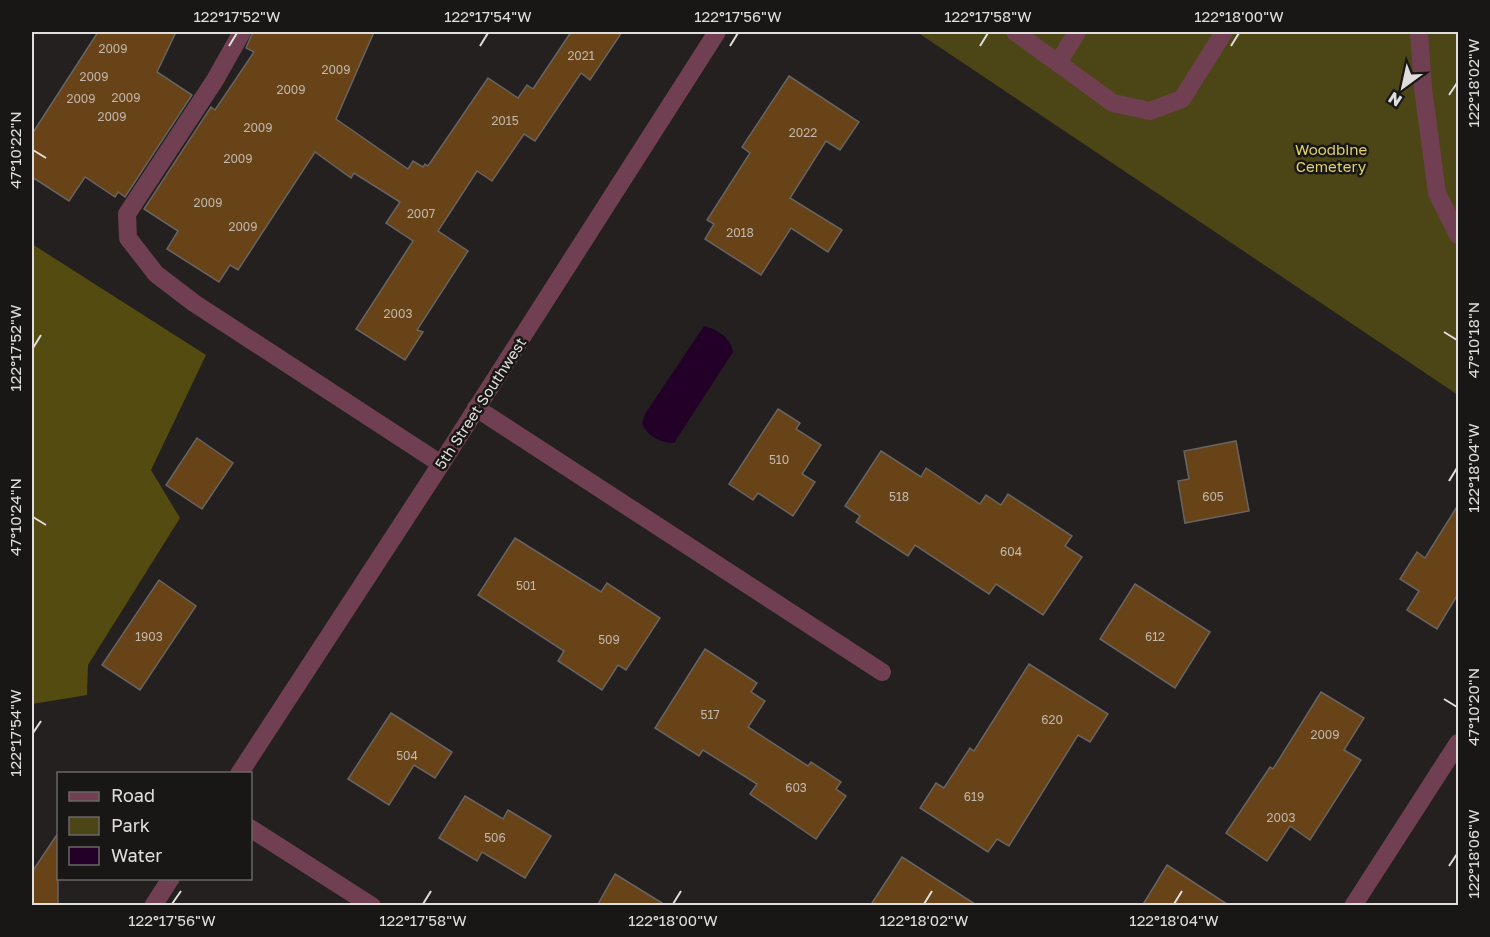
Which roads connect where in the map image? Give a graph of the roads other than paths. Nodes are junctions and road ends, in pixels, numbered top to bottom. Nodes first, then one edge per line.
1 (242, 32) edge
2 (717, 32) edge
3 (1015, 32) edge
4 (1077, 32) edge
5 (1224, 32) edge
6 (1419, 32) edge
7 (1058, 63) junction
8 (1458, 235) edge
9 (476, 408) junction
10 (441, 464) junction
11 (882, 672) dead end
12 (1458, 743) edge
13 (240, 772) edge
14 (252, 829) edge
15 (170, 880) edge
16 (153, 906) edge
17 (372, 906) edge
18 (1353, 906) edge

1 - 10 street
2 - 9 street, 5th Street Southwest
3 - 7 street
4 - 7 street
5 - 7 street
6 - 8 street
9 - 10 street, 5th Street Southwest
9 - 11 street
10 - 13 street, 5th Street Southwest
12 - 18 street
14 - 17 street
15 - 16 street

